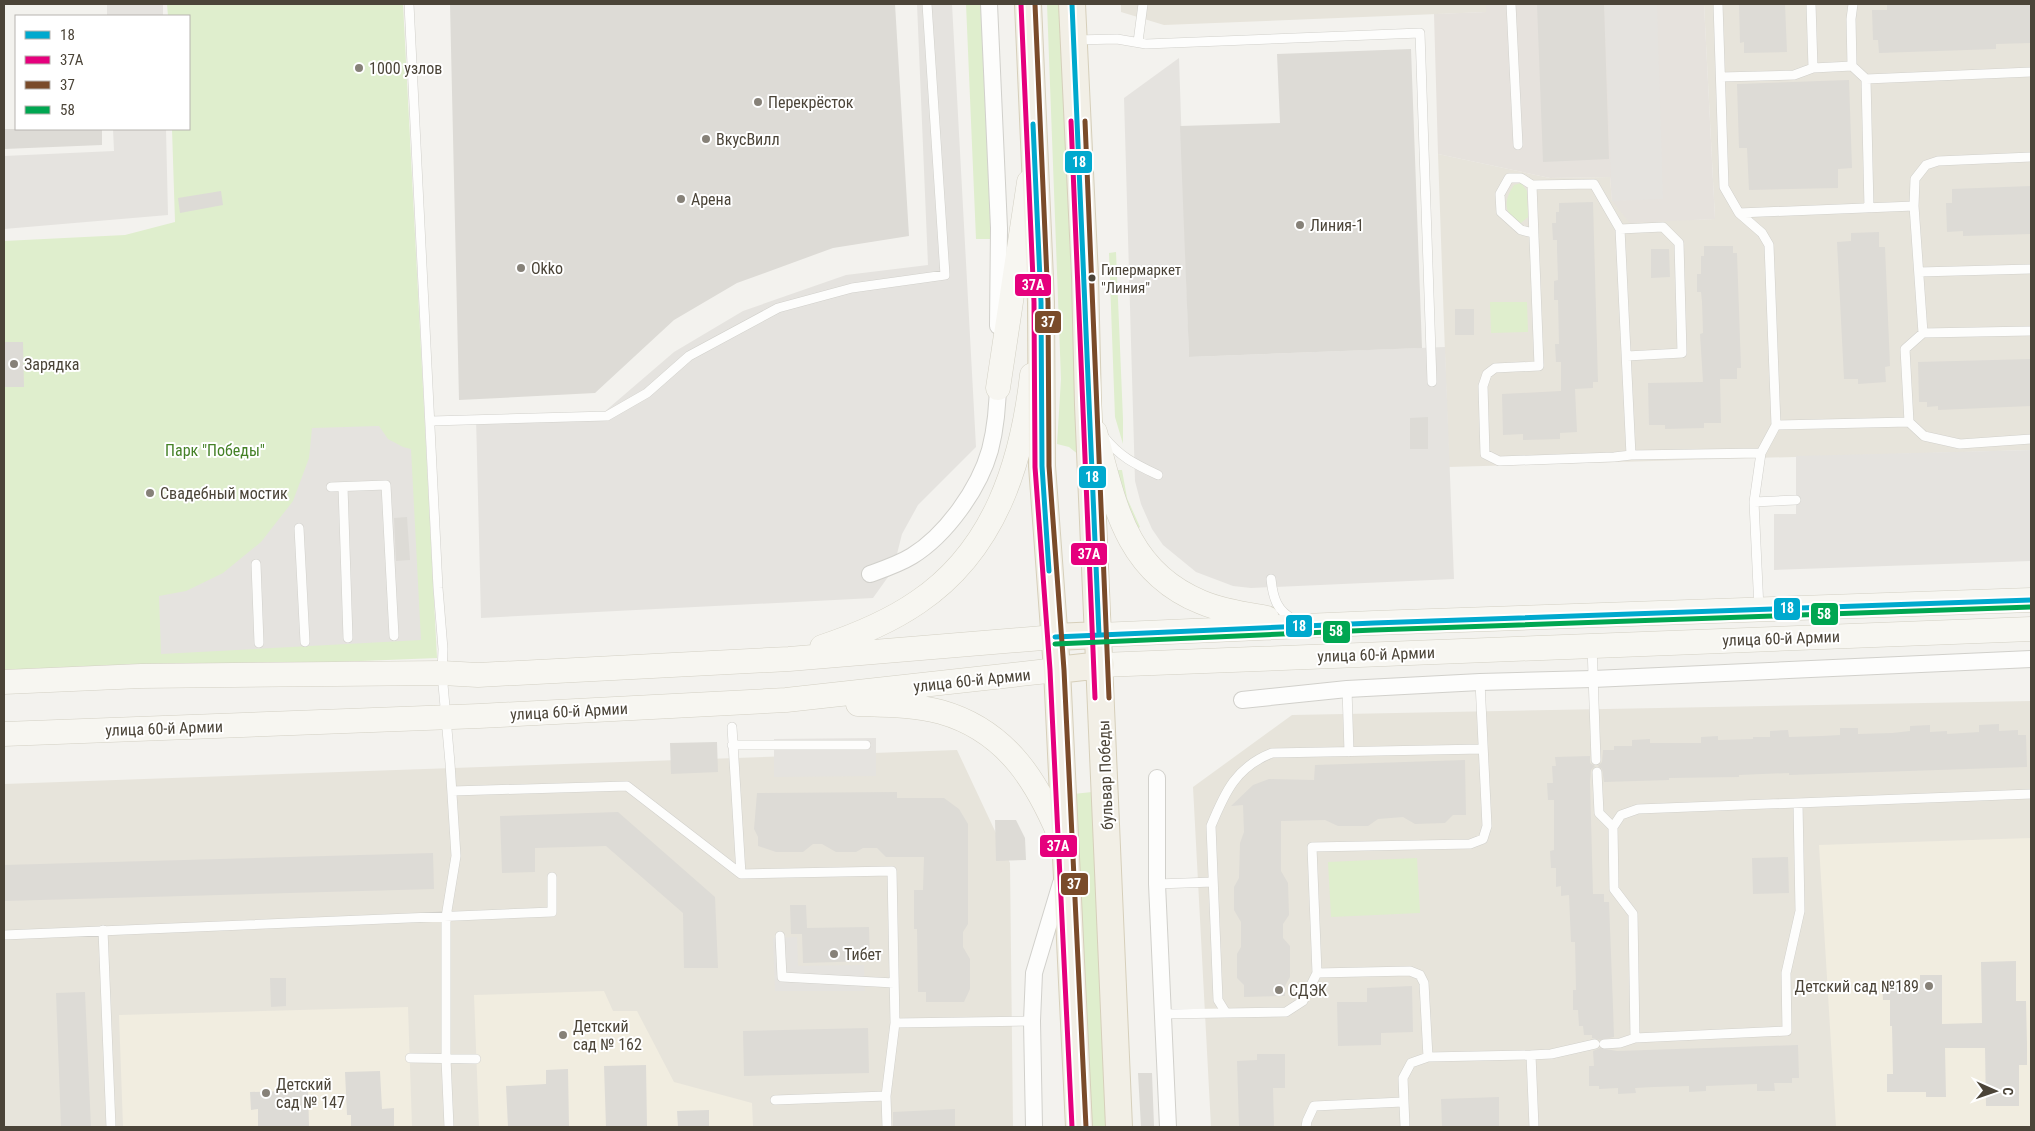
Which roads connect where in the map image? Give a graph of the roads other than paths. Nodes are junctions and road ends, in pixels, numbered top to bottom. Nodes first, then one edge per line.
1 (409, 4) edge
2 (927, 4) edge
3 (989, 4) edge
4 (1028, 4) edge
5 (1072, 4) edge
6 (1143, 4) edge
7 (1511, 4) edge
8 (1718, 4) edge
9 (1811, 4) edge
10 (1853, 4) edge
11 (1074, 40) junction
12 (1138, 42) junction
13 (1852, 66) junction
14 (1813, 68) junction
15 (2031, 72) edge
16 (1721, 77) junction
17 (1866, 79) junction
18 (1518, 145) dead end
19 (1034, 146) junction
20 (2031, 157) edge
21 (1532, 185) junction
22 (1914, 206) junction
23 (1869, 208) junction
24 (1739, 213) junction
25 (1620, 229) junction
26 (1533, 233) junction
27 (2031, 269) edge
28 (1918, 272) junction
29 (1041, 302) junction
30 (2031, 330) edge
31 (1923, 333) junction
32 (1627, 356) junction
33 (1432, 382) dead end
34 (998, 388) junction
35 (1088, 405) junction
36 (431, 421) junction
37 (1909, 422) junction
38 (1776, 425) junction
39 (2031, 439) edge
40 (1761, 453) junction
41 (1632, 454) junction
42 (1158, 475) dead end
43 (343, 487) junction
44 (331, 488) dead end
45 (1796, 500) dead end
46 (1754, 502) junction
47 (300, 528) dead end
48 (256, 564) dead end
49 (870, 574) dead end
50 (1271, 579) dead end
51 (2031, 600) edge
52 (1759, 610) junction
53 (1590, 616) junction
54 (1306, 626) junction
55 (2031, 629) edge
56 (1099, 635) junction
57 (394, 636) dead end
58 (1055, 637) junction
59 (348, 638) dead end
60 (305, 642) dead end
61 (259, 643) dead end
62 (1592, 646) junction
63 (789, 658) junction
64 (2031, 659) edge
65 (1101, 665) junction
66 (1057, 670) junction
67 (442, 673) junction
68 (1594, 679) junction
69 (4, 682) edge
70 (1480, 682) junction
71 (1348, 689) junction
72 (786, 700) junction
73 (1242, 700) dead end
74 (445, 717) junction
75 (732, 727) dead end
76 (4, 734) edge
77 (732, 745) junction
78 (866, 745) dead end
79 (1483, 749) junction
80 (1349, 752) junction
81 (1596, 760) dead end
82 (1597, 772) dead end
83 (1157, 778) dead end
84 (452, 791) junction
85 (2031, 794) edge
86 (1798, 803) junction
87 (1613, 827) junction
88 (1067, 859) junction
89 (741, 874) junction
90 (552, 877) dead end
91 (1212, 882) junction
92 (1157, 884) junction
93 (446, 917) junction
94 (103, 930) junction
95 (4, 935) edge
96 (780, 936) dead end
97 (1317, 973) junction
98 (894, 984) junction
99 (1226, 1013) junction
100 (1164, 1014) junction
101 (1032, 1020) junction
102 (895, 1023) junction
103 (1635, 1038) junction
104 (1531, 1055) junction
105 (1428, 1057) junction
106 (410, 1058) dead end
107 (446, 1059) junction
108 (476, 1059) dead end
109 (886, 1096) junction
110 (775, 1100) dead end
111 (1404, 1102) junction
112 (112, 1127) edge
113 (449, 1127) edge
114 (886, 1127) edge
115 (1034, 1127) edge
116 (1079, 1127) edge
117 (1119, 1127) edge
118 (1168, 1127) edge
119 (1306, 1127) edge
120 (1405, 1127) edge
121 (1534, 1127) edge

1 - 36 lane
2 - 36 lane
3 - 34 street
4 - 19 main road
5 - 11 main road, бульвар Победы
6 - 12 lane
7 - 18 lane
8 - 16 lane
9 - 14 lane
10 - 13 lane
11 - 12 lane
11 - 35 main road, бульвар Победы
12 - 33 lane
13 - 14 lane
13 - 17 lane
14 - 16 lane
15 - 17 lane
16 - 24 lane
17 - 23 lane
19 - 29 main road
19 - 34 main road
20 - 22 lane
21 - 25 lane
21 - 26 lane
21 - 26 lane
22 - 23 lane
22 - 28 lane
23 - 24 lane
24 - 38 lane
25 - 32 lane
25 - 32 lane
26 - 41 lane
27 - 28 lane
28 - 31 lane
29 - 58 main road
29 - 63 main road
30 - 31 lane
31 - 37 lane
32 - 41 lane
34 - 49 street
35 - 42 lane
35 - 54 main road
35 - 56 main road, бульвар Победы
36 - 67 lane
37 - 38 lane
37 - 39 lane
38 - 40 lane
40 - 41 lane
40 - 46 lane
43 - 44 lane
43 - 57 lane
43 - 59 lane
45 - 46 lane
46 - 52 lane
47 - 60 lane
48 - 61 lane
50 - 54 lane
51 - 52 main road, улица 60-й Армии
52 - 53 main road, улица 60-й Армии
53 - 54 main road, улица 60-й Армии
53 - 62 main road
54 - 56 main road, улица 60-й Армии
55 - 62 main road, улица 60-й Армии
56 - 58 main road, улица 60-й Армии
56 - 65 main road, бульвар Победы
58 - 63 main road, улица 60-й Армии
58 - 66 main road
62 - 65 main road, улица 60-й Армии
62 - 68 lane
63 - 67 main road, улица 60-й Армии
64 - 68 street
65 - 66 main road, улица 60-й Армии
65 - 117 main road, бульвар Победы
66 - 72 main road, улица 60-й Армии
66 - 88 main road
67 - 69 main road, улица 60-й Армии
67 - 74 lane
68 - 70 street
68 - 81 lane
70 - 71 street
70 - 79 lane
71 - 73 street
71 - 80 lane
72 - 74 main road, улица 60-й Армии
72 - 88 main road
74 - 76 main road, улица 60-й Армии
74 - 84 lane
75 - 77 lane
77 - 78 lane
77 - 89 lane
79 - 80 lane
79 - 97 lane
80 - 91 lane
82 - 87 lane
83 - 92 street
84 - 89 lane
84 - 93 lane
85 - 86 lane
86 - 87 lane
86 - 103 lane
87 - 103 lane
88 - 101 street
88 - 116 main road
89 - 98 lane
90 - 93 lane
91 - 92 lane
91 - 99 lane
92 - 100 street
93 - 94 lane
93 - 107 lane
94 - 95 lane
94 - 112 lane
96 - 98 lane
97 - 99 lane
97 - 105 lane
98 - 102 lane
99 - 100 lane
100 - 118 street
101 - 102 lane
101 - 115 street
102 - 109 lane
103 - 104 lane
104 - 105 lane
104 - 121 lane
105 - 111 lane
106 - 107 lane
107 - 108 lane
107 - 113 lane
109 - 110 lane
109 - 114 lane
111 - 119 lane
111 - 120 lane

